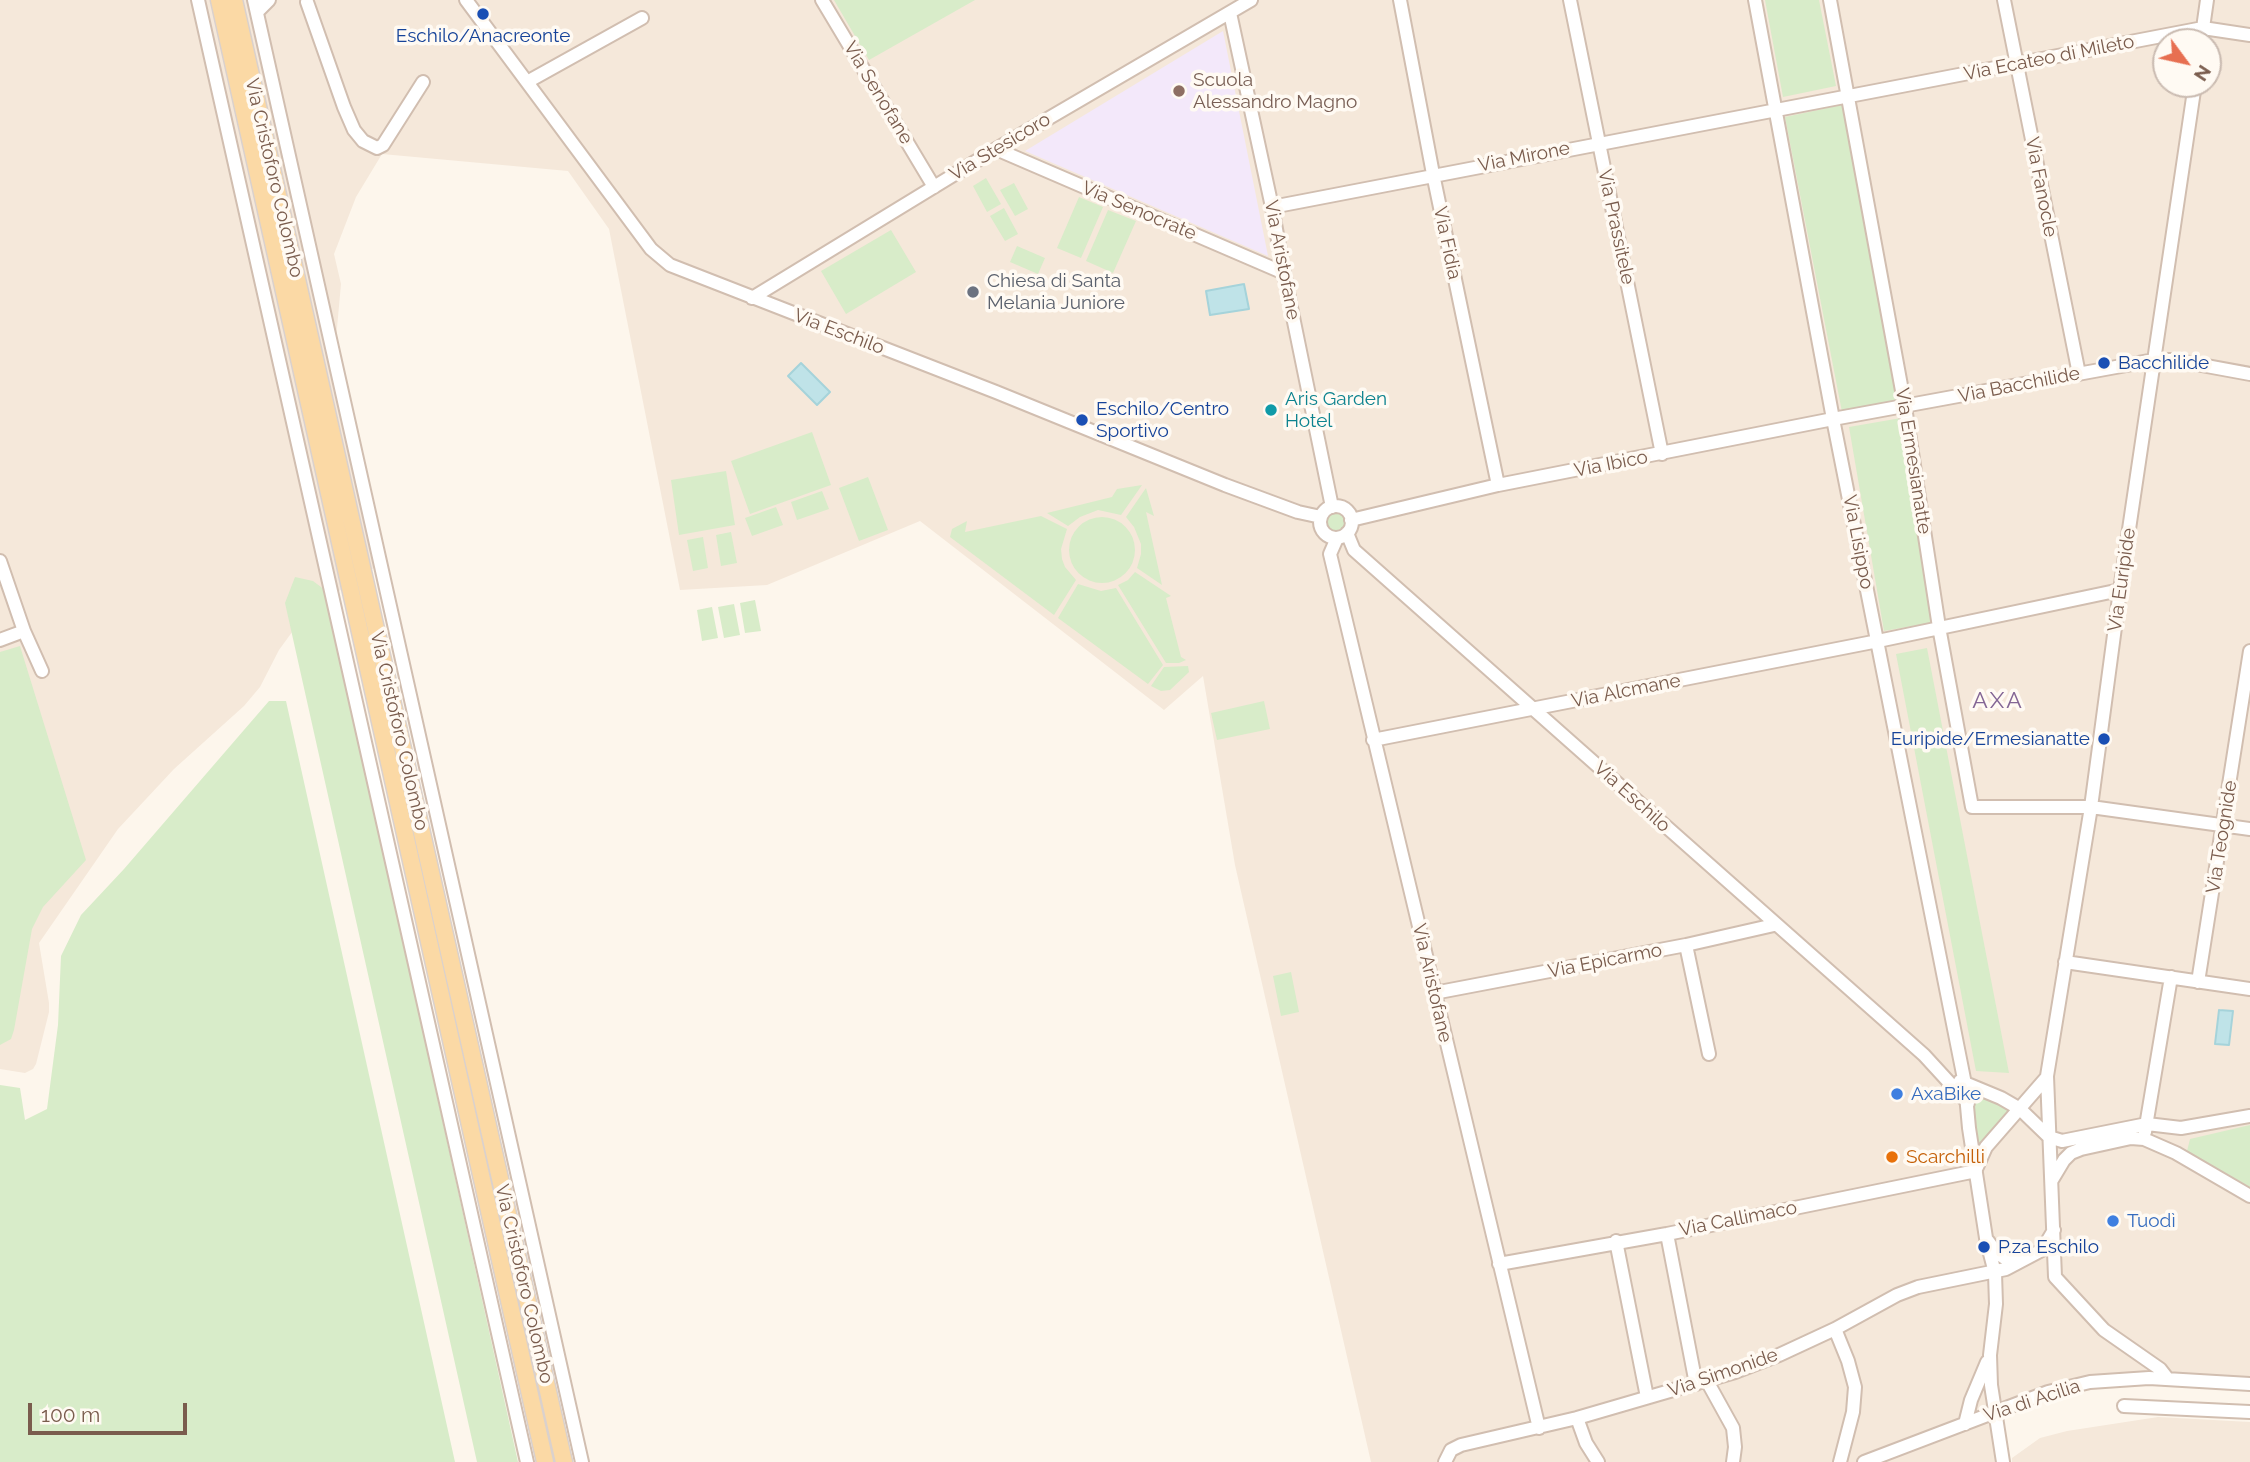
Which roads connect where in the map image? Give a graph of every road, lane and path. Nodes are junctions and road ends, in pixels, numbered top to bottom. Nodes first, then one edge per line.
1 (198, 0) edge
2 (219, 0) edge
3 (234, 0) edge
4 (269, 0) edge
5 (466, 0) edge
6 (822, 0) edge
7 (1251, 0) edge
8 (1400, 0) edge
9 (1570, 0) edge
10 (1755, 0) edge
11 (1830, 0) edge
12 (2004, 0) edge
13 (2207, 0) edge
14 (307, 2) dead end
15 (255, 6) edge
16 (1230, 13) junction
17 (642, 18) dead end
18 (2203, 28) edge
19 (2222, 31) edge
20 (2250, 35) edge
21 (2152, 38) edge
22 (2016, 65) junction
23 (423, 82) dead end
24 (527, 82) junction
25 (1848, 96) junction
26 (2192, 98) edge
27 (1776, 109) junction
28 (1598, 144) junction
29 (996, 149) junction
30 (1433, 174) junction
31 (933, 187) junction
32 (1272, 207) junction
33 (1284, 273) junction
34 (752, 298) junction
35 (2154, 360) junction
36 (2250, 373) edge
37 (2079, 374) junction
38 (1905, 407) junction
39 (1872, 413) joint
40 (1833, 419) junction
41 (1662, 454) junction
42 (1498, 485) junction
43 (1332, 507) junction
44 (1321, 517) junction
45 (1351, 520) junction
46 (1342, 536) junction
47 (0, 561) edge
48 (2120, 590) junction
49 (1940, 627) junction
50 (24, 631) junction
51 (0, 640) edge
52 (1878, 641) junction
53 (2250, 652) edge
54 (42, 671) dead end
55 (1533, 709) junction
56 (1373, 740) junction
57 (2091, 807) junction
58 (2224, 825) junction
59 (2250, 829) edge
60 (1774, 925) junction
61 (1686, 946) junction
62 (2065, 962) junction
63 (2171, 977) junction
64 (2198, 982) junction
65 (2250, 989) edge
66 (1434, 993) junction
67 (1709, 1054) dead end
68 (1924, 1055) junction
69 (2047, 1076) junction
70 (1965, 1084) junction
71 (1983, 1091) junction
72 (1968, 1103) junction
73 (2020, 1109) junction
74 (2250, 1116) edge
75 (2147, 1124) junction
76 (2181, 1128) junction
77 (2049, 1137) junction
78 (2144, 1139) junction
79 (2176, 1153) junction
80 (1976, 1171) junction
81 (2052, 1180) junction
82 (2250, 1196) edge
83 (2054, 1230) junction
84 (1667, 1234) junction
85 (1986, 1238) junction
86 (1616, 1241) junction
87 (2021, 1261) junction
88 (1499, 1264) junction
89 (1995, 1273) junction
90 (1835, 1329) junction
91 (1990, 1355) junction
92 (2166, 1378) junction
93 (1702, 1383) junction
94 (2250, 1384) edge
95 (1647, 1398) junction
96 (2124, 1406) dead end
97 (1995, 1412) junction
98 (2250, 1412) edge
99 (1577, 1418) junction
100 (1965, 1424) junction
101 (1539, 1428) junction
102 (1446, 1460) edge
103 (527, 1462) edge
104 (545, 1462) edge
105 (564, 1462) edge
106 (582, 1462) edge
107 (1598, 1462) edge
108 (1732, 1462) edge
109 (1840, 1462) edge
110 (1864, 1462) edge
111 (2003, 1462) edge

1 - 103 street, Via Cristoforo Colombo
2 - 104 main road, Via Cristoforo Colombo
3 - 105 main road, Via Cristoforo Colombo
4 - 15 street
5 - 24 street, Via Eschilo
6 - 31 street, Via Senofane
7 - 16 street, Via Stesicoro
8 - 30 street, Via Fidia
9 - 28 street, Via Prassitele
10 - 27 street, Via Lisippo
11 - 25 street, Via Ermesianatte
12 - 22 street, Via Fanocle
13 - 18 street
14 - 23 street
15 - 106 street, Via Cristoforo Colombo
16 - 29 street, Via Stesicoro
16 - 32 street, Via Aristofane
17 - 24 street
19 - 20 street, Via Ecateo di Mileto
21 - 22 street, Via Ecateo di Mileto
22 - 25 street, Via Ecateo di Mileto
22 - 37 street, Via Fanocle
24 - 34 street, Via Eschilo
25 - 27 street, Via Ecateo di Mileto
25 - 38 street, Via Ermesianatte
26 - 35 street, Via Euripide
27 - 28 street, Via Mirone
27 - 40 street, Via Lisippo
28 - 30 street, Via Mirone
28 - 41 street, Via Prassitele
29 - 31 street, Via Stesicoro
29 - 33 street, Via Senocrate
30 - 32 street, Via Mirone
30 - 42 street, Via Fidia
31 - 34 street, Via Stesicoro
32 - 33 street, Via Aristofane
33 - 43 street, Via Aristofane
34 - 44 street, Via Eschilo
35 - 36 street, Via Bacchilide
35 - 37 street, Via Bacchilide
35 - 48 street, Via Euripide
37 - 38 street, Via Bacchilide
38 - 39 street, Via Bacchilide
38 - 49 street, Via Ermesianatte
39 - 40 street, Via Ibico
40 - 41 street, Via Ibico
40 - 52 street, Via Lisippo
41 - 42 street, Via Ibico
42 - 45 street, Via Ibico
43 - 44 street
43 - 45 street
44 - 46 street
45 - 46 street
46 - 55 street, Via Eschilo
46 - 56 street, Via Aristofane
47 - 50 street
48 - 49 street, Via Alcmane
48 - 57 street, Via Euripide
49 - 52 street, Via Alcmane
49 - 57 street, Via Ermesianatte
50 - 51 street
50 - 54 street
52 - 55 street, Via Alcmane
52 - 70 street, Via Lisippo
53 - 58 street, Via Teognide
55 - 56 street, Via Alcmane
55 - 60 street, Via Eschilo
56 - 66 street, Via Aristofane
57 - 58 street
57 - 62 street, Via Euripide
58 - 59 street
58 - 64 street, Via Teognide
60 - 61 street, Via Epicarmo
60 - 68 street, Via Eschilo
61 - 66 street, Via Epicarmo
61 - 67 street
62 - 63 street
62 - 69 street, Via Euripide
63 - 64 street
63 - 75 street
64 - 65 street
66 - 88 street, Via Aristofane
68 - 70 street
68 - 72 street
69 - 73 street
69 - 77 street, Via Euripide
70 - 71 street
70 - 72 street, Via Lisippo
71 - 72 street
71 - 73 street
72 - 80 street, Via Lisippo
73 - 77 street
73 - 80 street
74 - 76 street
75 - 76 street
75 - 77 street
75 - 78 street
76 - 79 street
77 - 81 street, Via Euripide
78 - 79 street
78 - 81 street
79 - 82 street
80 - 84 street, Via Callimaco
80 - 85 street, Via Lisippo
81 - 83 street, Via Euripide
83 - 87 street, Via Simonide
83 - 92 street, Via Euripide
84 - 86 street, Via Callimaco
84 - 93 street
85 - 87 street
85 - 89 street, Via Lisippo
86 - 88 street, Via Callimaco
86 - 95 street
87 - 89 street, Via Simonide
88 - 101 street, Via Aristofane
89 - 90 street, Via Simonide
89 - 91 street, Via Lisippo
90 - 93 street, Via Simonide
90 - 109 street
91 - 97 street
91 - 100 street
92 - 94 street, Via di Acilia
92 - 97 street, Via di Acilia
93 - 95 street, Via Simonide
93 - 108 street
95 - 99 street, Via Simonide
96 - 98 street
97 - 100 street, Via di Acilia
97 - 111 street
99 - 101 street, Via Simonide
99 - 107 street
100 - 110 street, Via di Acilia
101 - 102 street, Via Simonide

